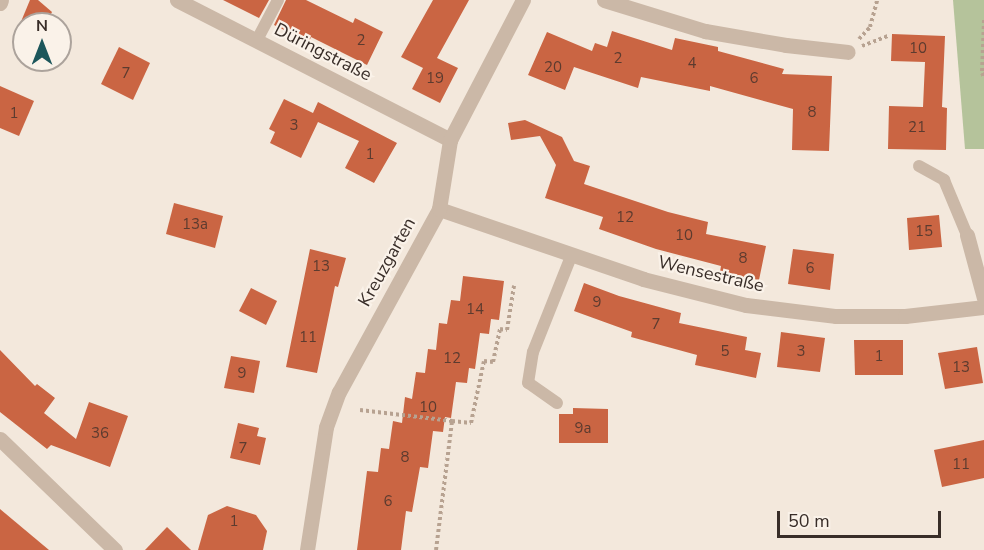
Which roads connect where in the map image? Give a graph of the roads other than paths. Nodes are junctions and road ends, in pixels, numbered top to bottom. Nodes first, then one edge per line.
1 (177, 0) edge
2 (278, 0) edge
3 (523, 0) edge
4 (604, 0) edge
5 (257, 40) junction
6 (848, 52) road end
7 (450, 140) junction
8 (919, 166) dead end
9 (439, 209) junction
10 (968, 235) joint
11 (572, 254) junction
12 (984, 298) edge
13 (984, 307) edge
14 (557, 403) dead end
15 (0, 440) edge
16 (115, 550) edge
17 (307, 550) edge

1 - 5 street, Düringstraße
2 - 5 lane
3 - 7 street, Kreuzgarten
4 - 6 street
5 - 7 street, Düringstraße
7 - 9 street, Kreuzgarten
8 - 10 lane
9 - 11 street, Wensestraße
9 - 17 street, Kreuzgarten
10 - 12 street
11 - 13 street, Wensestraße
11 - 14 lane
15 - 16 street

